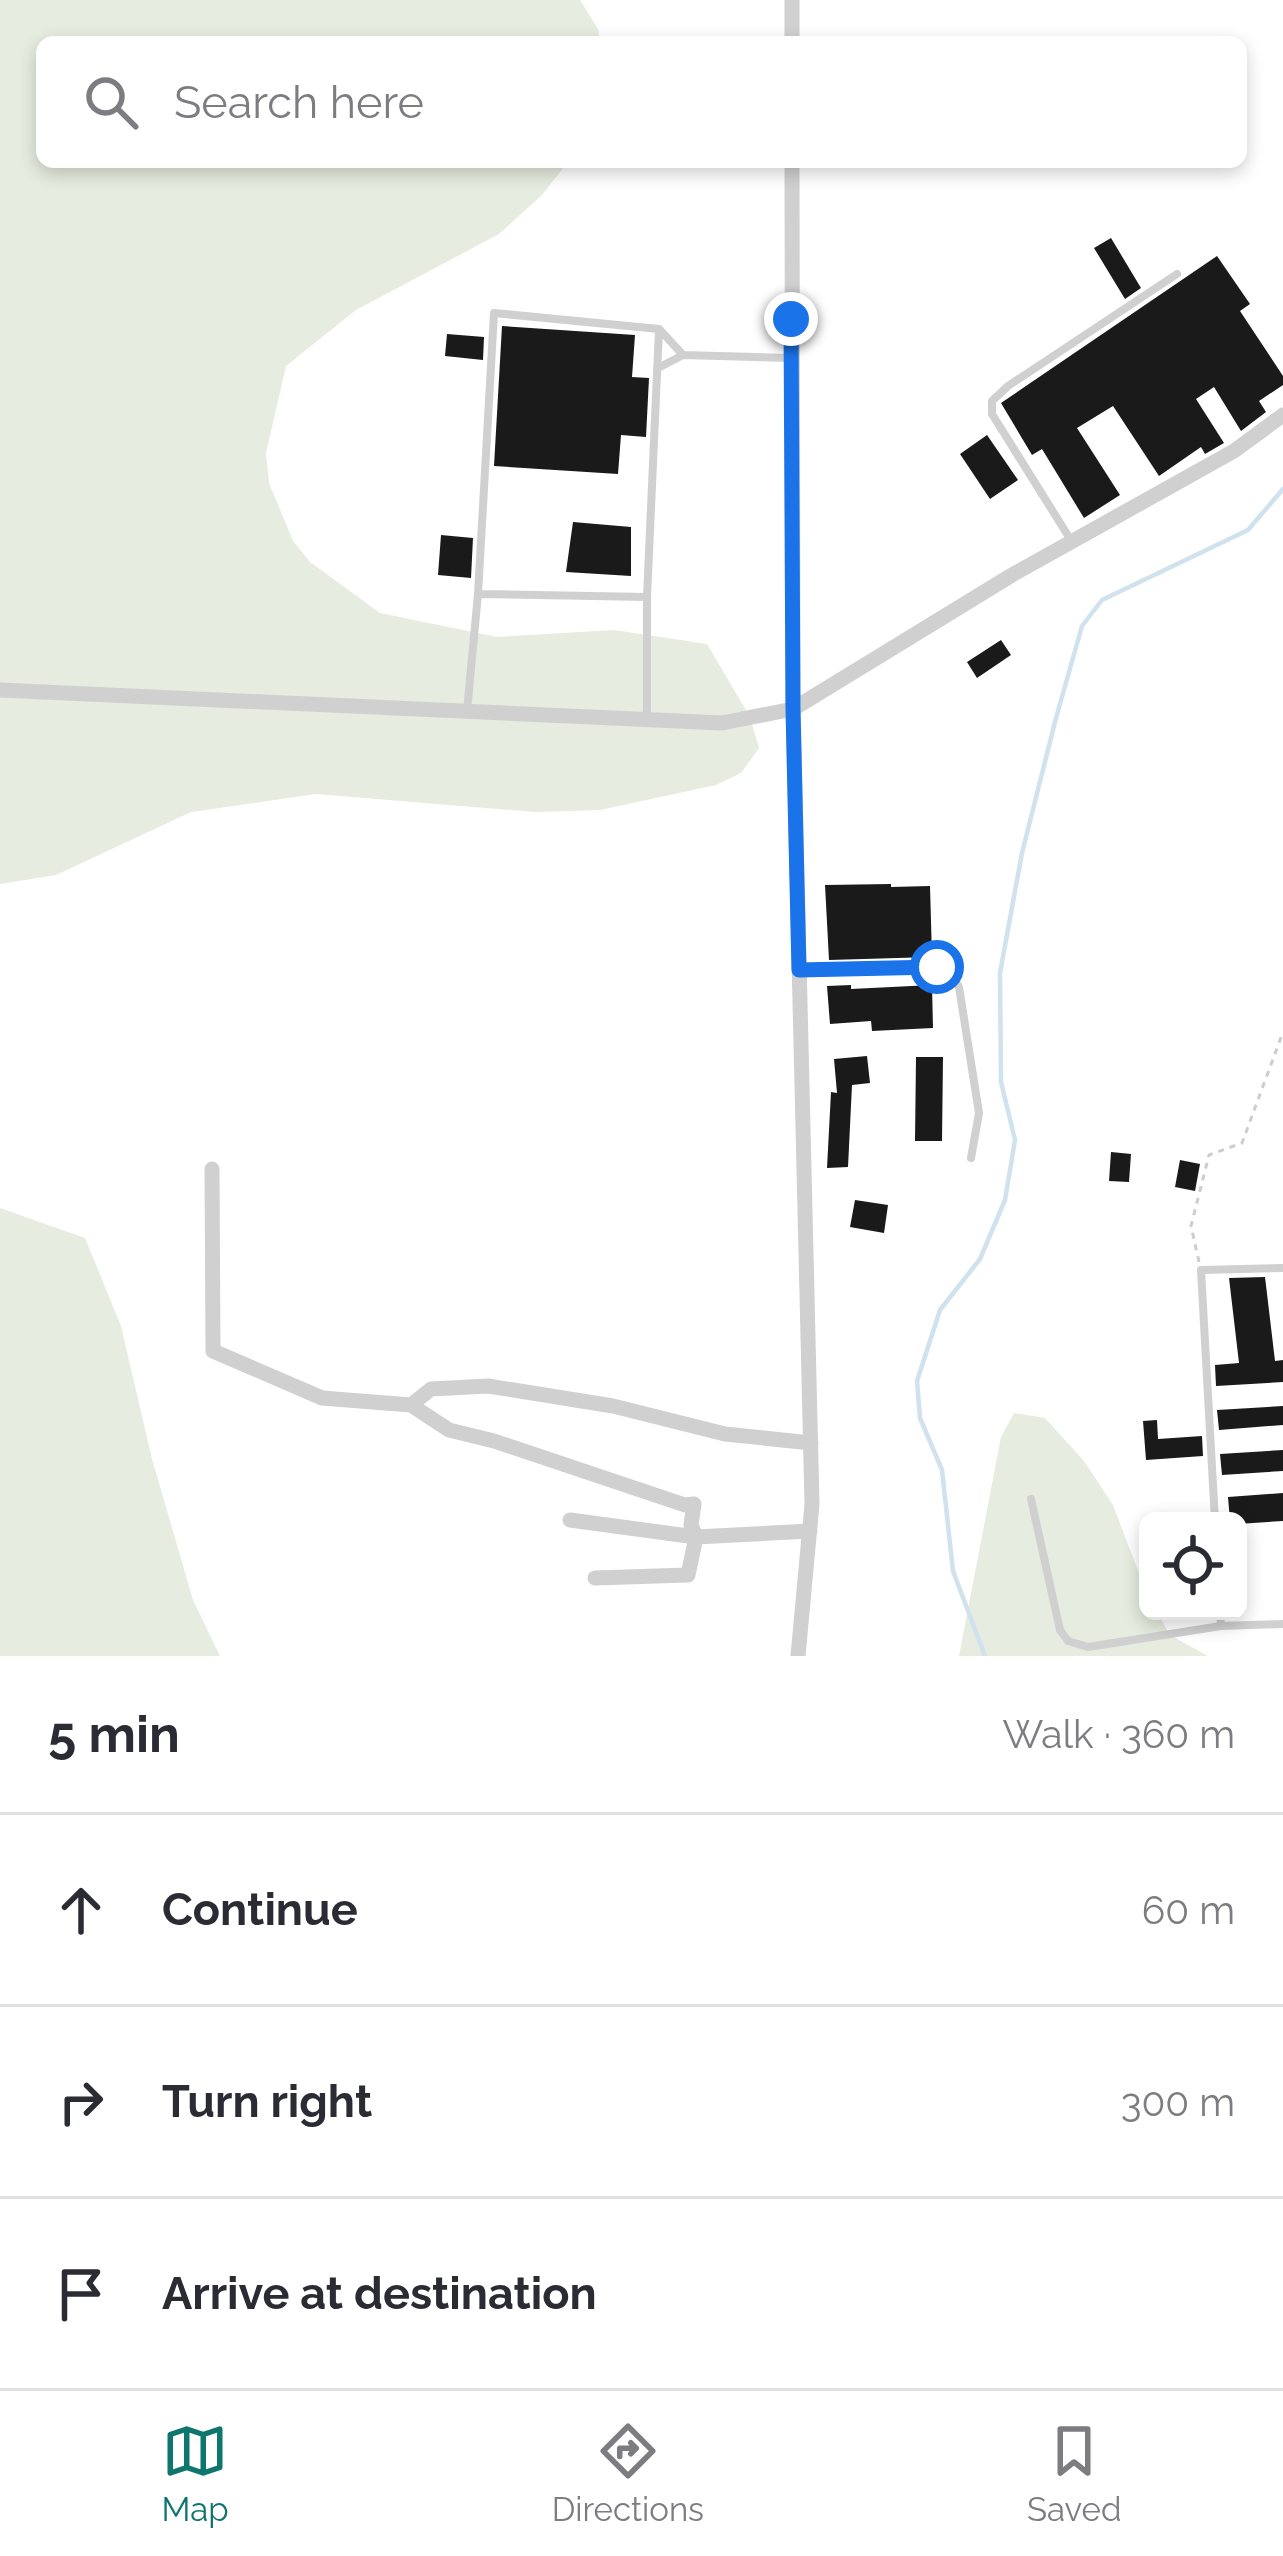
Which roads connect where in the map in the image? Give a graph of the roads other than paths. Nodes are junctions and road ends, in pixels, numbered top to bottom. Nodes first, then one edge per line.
1 (792, 0) edge
2 (792, 36) edge
3 (791, 168) edge
4 (1177, 274) dead end
5 (659, 329) junction
6 (683, 356) junction
7 (791, 358) junction
8 (657, 369) junction
9 (1283, 415) edge
10 (1073, 543) junction
11 (478, 594) junction
12 (647, 597) junction
13 (0, 690) edge
14 (793, 709) junction
15 (467, 711) junction
16 (647, 720) junction
17 (799, 970) junction
18 (971, 1158) dead end
19 (212, 1169) dead end
20 (1283, 1268) edge
21 (411, 1405) junction
22 (811, 1443) junction
23 (1031, 1498) dead end
24 (1214, 1512) edge
25 (570, 1520) dead end
26 (810, 1531) junction
27 (696, 1537) junction
28 (595, 1578) dead end
29 (1221, 1620) edge
30 (1283, 1624) edge
31 (1221, 1626) junction
32 (798, 1656) edge

1 - 2 street
3 - 7 street
4 - 10 lane
5 - 6 lane
5 - 8 lane
5 - 11 lane
6 - 7 lane
6 - 8 lane
7 - 14 street
8 - 12 lane
9 - 10 street
10 - 14 street
11 - 12 lane
11 - 15 lane
12 - 16 lane
13 - 15 street
14 - 16 street
14 - 17 street
15 - 16 street
17 - 18 lane
17 - 22 street
19 - 21 street
20 - 24 lane
21 - 22 street
21 - 27 street
22 - 26 street
23 - 31 lane
25 - 27 street
26 - 27 street
26 - 32 street
27 - 28 street
29 - 31 lane
30 - 31 lane

